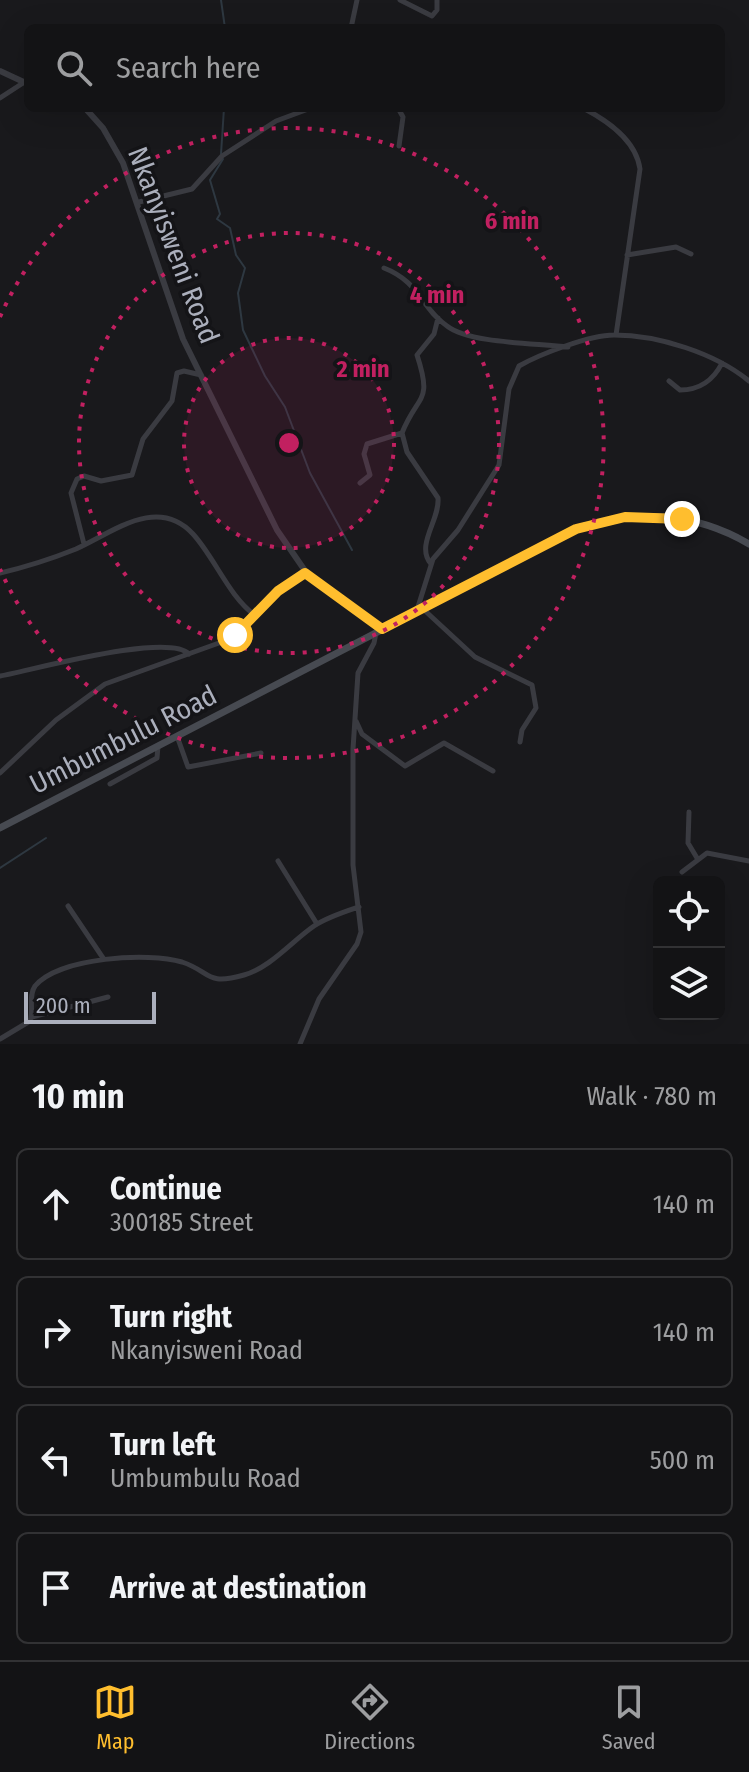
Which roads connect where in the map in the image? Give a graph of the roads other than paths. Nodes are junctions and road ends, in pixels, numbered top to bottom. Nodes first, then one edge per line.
1 (357, 0) edge
2 (400, 0) edge
3 (437, 0) edge
4 (352, 24) edge
5 (0, 71) edge
6 (24, 83) edge
7 (24, 85) edge
8 (0, 98) edge
9 (88, 112) edge
10 (294, 112) edge
11 (300, 112) edge
12 (400, 112) edge
13 (589, 112) edge
14 (291, 115) junction
15 (399, 146) dead end
16 (139, 202) junction
17 (691, 254) dead end
18 (626, 255) junction
19 (384, 268) dead end
20 (438, 318) junction
21 (616, 335) junction
22 (569, 347) junction
23 (722, 363) junction
24 (201, 375) junction
25 (669, 381) dead end
26 (749, 381) edge
27 (402, 433) junction
28 (360, 483) dead end
29 (84, 544) junction
30 (749, 544) edge
31 (431, 564) junction
32 (0, 573) edge
33 (305, 573) junction
34 (419, 608) junction
35 (256, 616) junction
36 (379, 630) junction
37 (189, 654) junction
38 (0, 676) edge
39 (355, 720) junction
40 (177, 735) junction
41 (520, 742) dead end
42 (158, 745) junction
43 (261, 753) dead end
44 (493, 771) dead end
45 (0, 773) edge
46 (110, 784) dead end
47 (689, 812) dead end
48 (0, 828) edge
49 (697, 858) junction
50 (278, 861) dead end
51 (749, 861) edge
52 (682, 872) dead end
53 (68, 906) dead end
54 (359, 907) junction
55 (317, 924) junction
56 (103, 959) junction
57 (108, 997) dead end
58 (32, 1017) junction
59 (0, 1039) edge
60 (300, 1044) edge

1 - 4 street
2 - 3 street
5 - 6 street
7 - 8 street
9 - 16 street, Nkanyisweni Road
10 - 14 street
11 - 14 street
12 - 15 street
13 - 18 street
14 - 16 street
16 - 24 street, Nkanyisweni Road
17 - 18 street
18 - 21 street
19 - 20 street
20 - 22 street
20 - 27 street
21 - 22 street
21 - 23 street
22 - 31 street
23 - 25 street
23 - 26 street
24 - 29 street
24 - 33 street, Nkanyisweni Road
27 - 28 street
27 - 31 street
29 - 32 street
29 - 35 street
30 - 34 main road, Umbumbulu Road
31 - 34 street
33 - 35 street
33 - 36 street, Nkanyisweni Road
34 - 36 main road, Umbumbulu Road
34 - 41 street
35 - 37 street
36 - 39 street
36 - 40 main road, Umbumbulu Road
37 - 38 street
37 - 45 street
39 - 44 street
39 - 54 street
40 - 42 main road, Umbumbulu Road
40 - 43 street
42 - 46 street
42 - 48 main road, Umbumbulu Road
47 - 49 street
49 - 51 street
49 - 52 street
50 - 55 street
53 - 56 street
54 - 55 street
54 - 60 street
55 - 56 street
56 - 58 street
57 - 58 street
58 - 59 street

